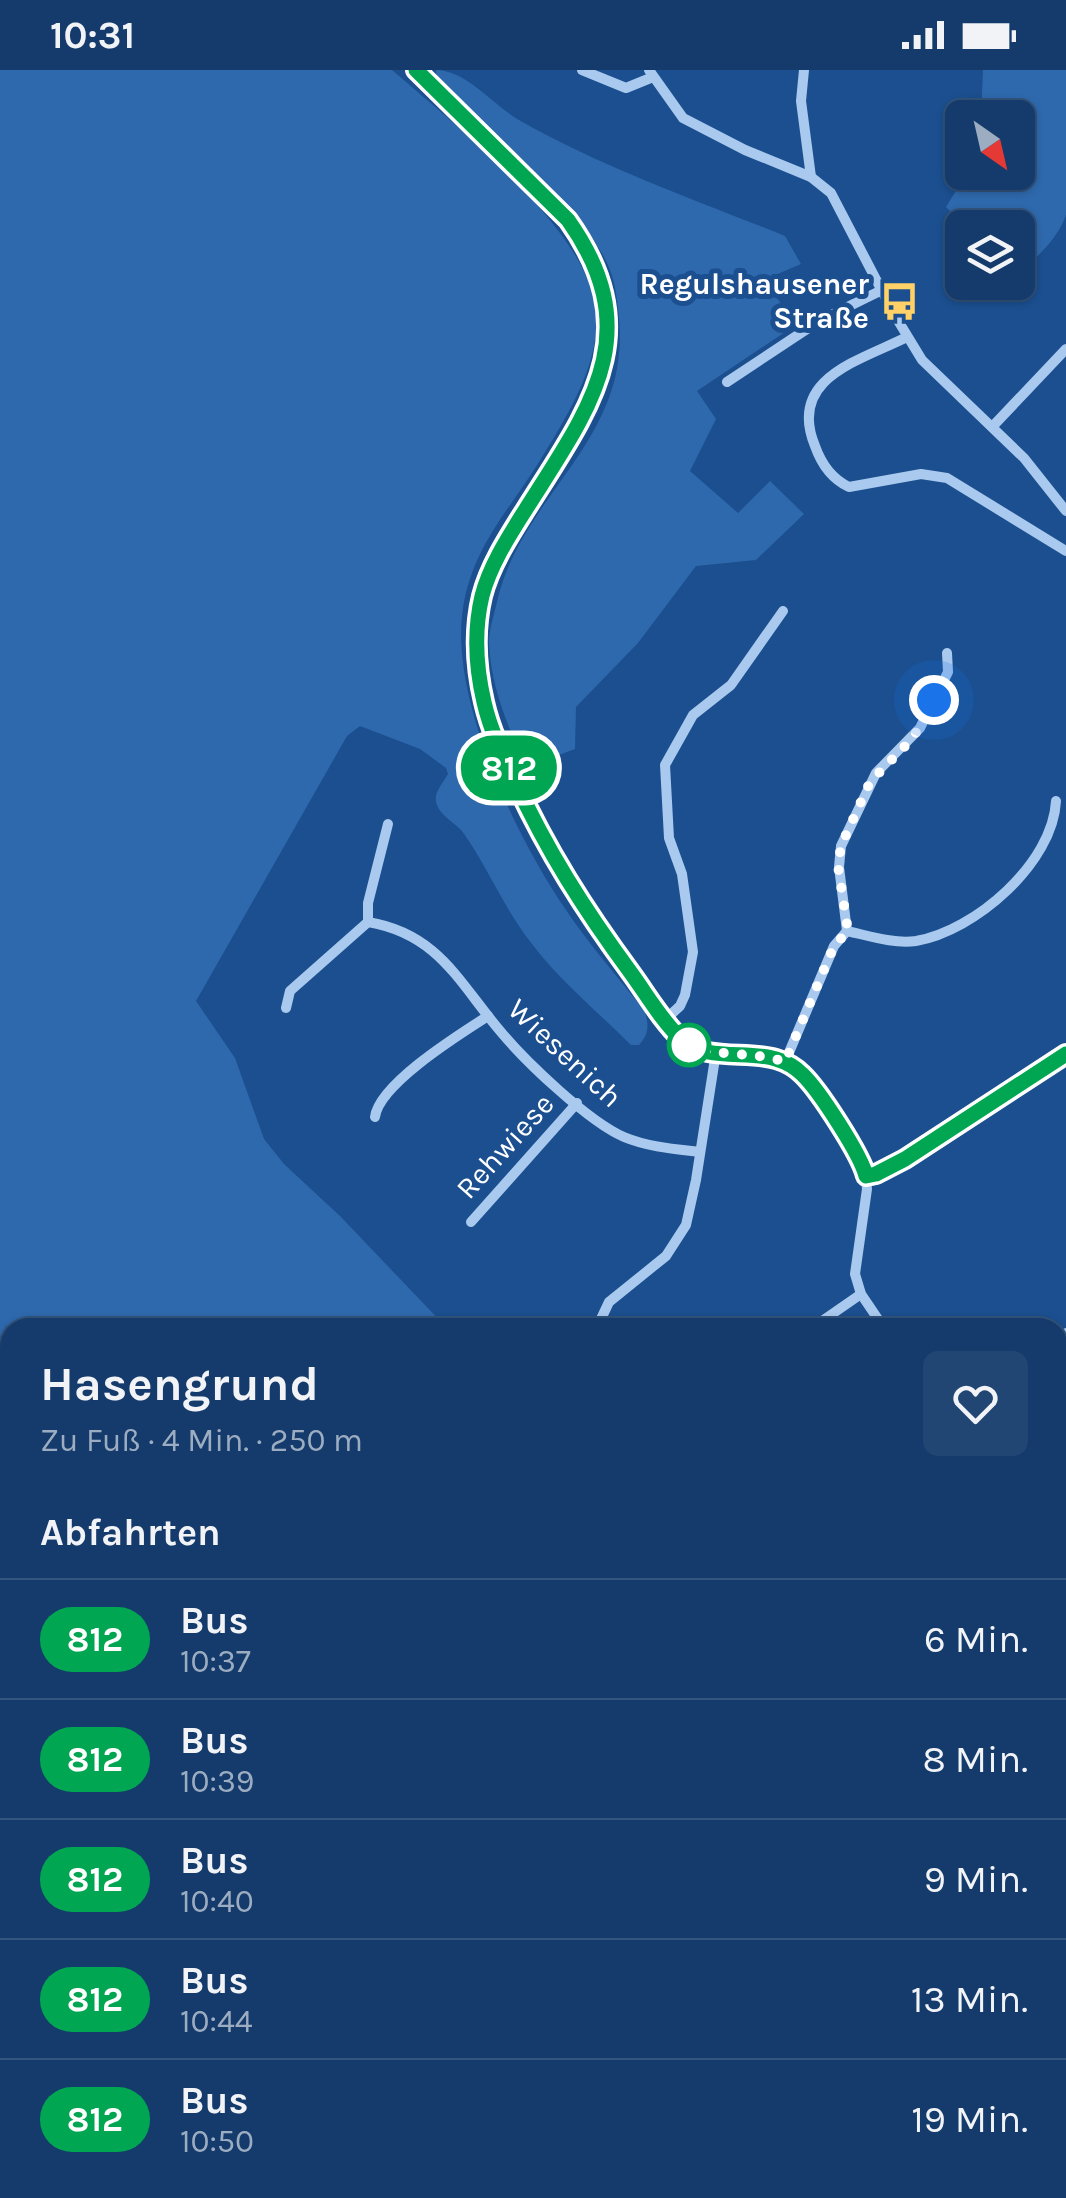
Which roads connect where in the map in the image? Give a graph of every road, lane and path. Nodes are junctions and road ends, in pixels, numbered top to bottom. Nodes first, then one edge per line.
1 (416, 70) edge
2 (582, 70) edge
3 (804, 70) edge
4 (651, 74) edge
5 (811, 176) junction
6 (882, 290) junction
7 (907, 337) junction
8 (1066, 349) edge
9 (727, 382) dead end
10 (993, 426) junction
11 (1066, 511) edge
12 (1066, 551) edge
13 (783, 612) dead end
14 (946, 652) dead end
15 (1056, 801) dead end
16 (388, 824) dead end
17 (368, 922) junction
18 (848, 931) junction
19 (286, 1008) dead end
20 (488, 1016) junction
21 (666, 1020) junction
22 (716, 1052) junction
23 (1066, 1054) edge
24 (785, 1062) junction
25 (577, 1103) junction
26 (376, 1117) dead end
27 (700, 1152) junction
28 (866, 1176) junction
29 (471, 1222) dead end
30 (861, 1294) junction
31 (601, 1318) edge
32 (826, 1318) edge
33 (877, 1318) edge

1 - 21 street
2 - 4 street
3 - 5 street
4 - 5 street
5 - 6 street
6 - 7 street
6 - 9 street
7 - 10 street
7 - 12 street
8 - 10 street
10 - 11 street
13 - 21 street
14 - 18 street
15 - 18 street
16 - 17 street
17 - 19 street
17 - 20 street, Wiesenich
18 - 24 street
20 - 25 street, Wiesenich
20 - 26 street
21 - 22 street
22 - 24 street
22 - 27 street
23 - 28 street
24 - 28 street
25 - 27 street, Wiesenich
25 - 29 street, Rehwiese
27 - 31 street
28 - 30 street
30 - 32 street
30 - 33 street

